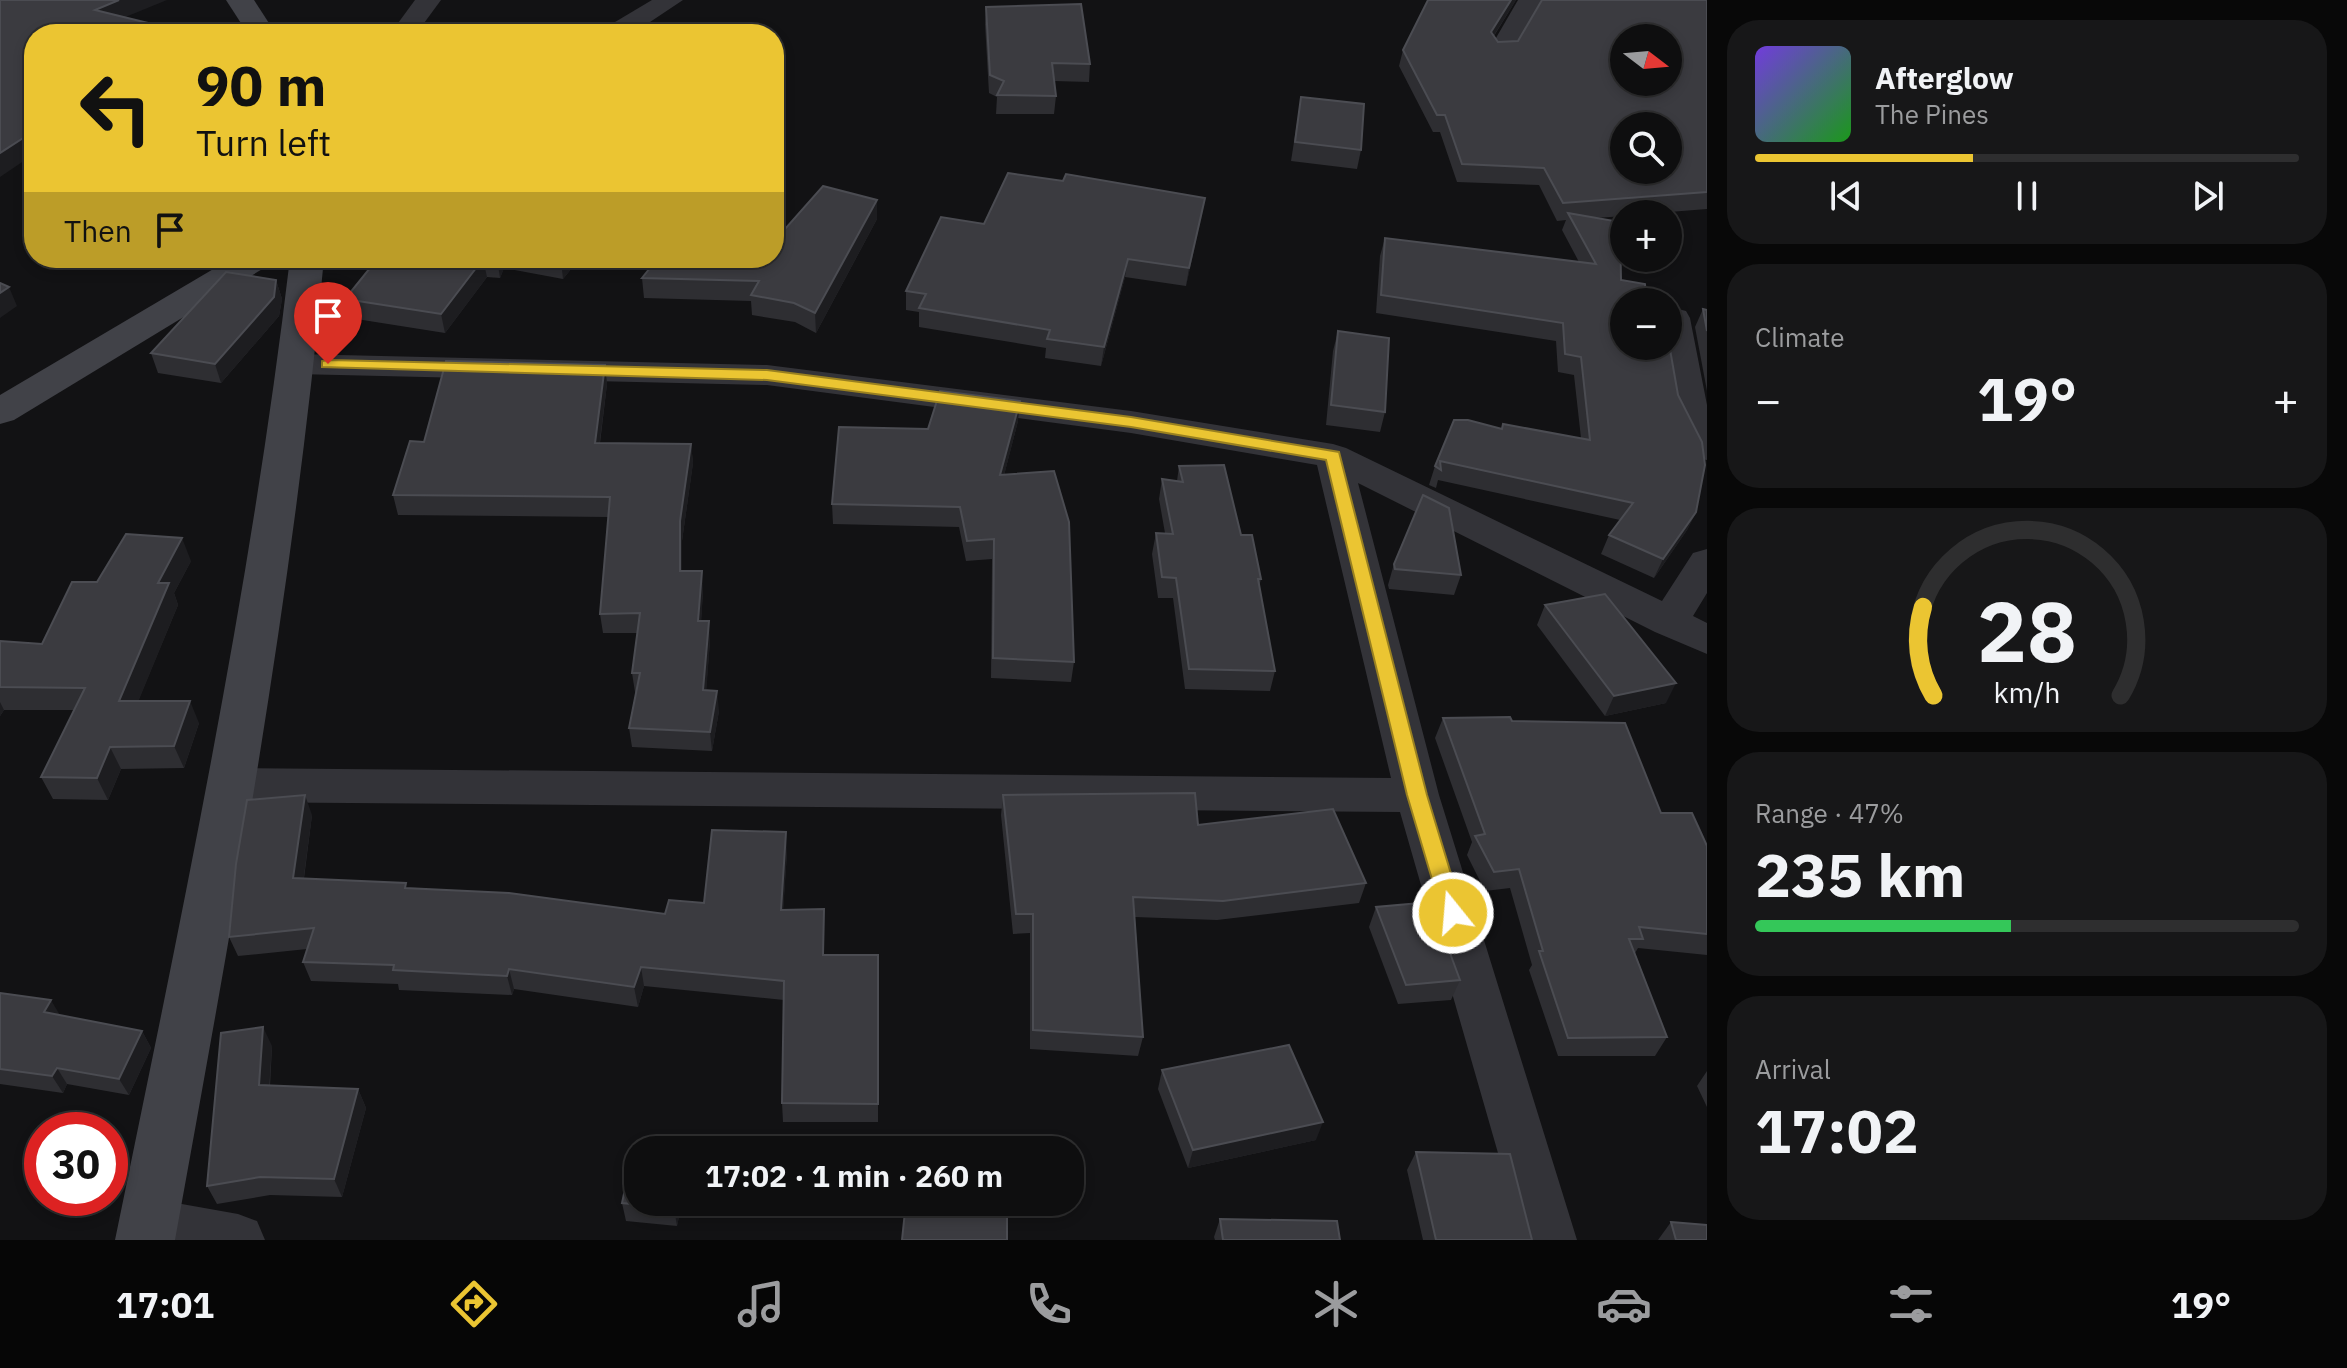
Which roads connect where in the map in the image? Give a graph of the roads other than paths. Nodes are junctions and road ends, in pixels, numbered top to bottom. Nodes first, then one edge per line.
1 (240, 0) edge
2 (428, 0) edge
3 (670, 0) edge
4 (1531, 0) edge
5 (256, 24) edge
6 (410, 24) edge
7 (630, 24) edge
8 (1502, 50) edge
9 (240, 268) edge
10 (306, 268) edge
11 (1682, 360) edge
12 (296, 364) junction
13 (0, 412) edge
14 (1707, 449) edge
15 (1333, 456) junction
16 (1707, 562) edge
17 (1669, 622) junction
18 (1707, 640) edge
19 (233, 785) junction
20 (1417, 795) junction
21 (147, 1232) edge
22 (238, 1240) edge
23 (1550, 1240) edge

1 - 5 street
2 - 6 street
3 - 7 street
4 - 8 street
9 - 13 street
10 - 12 street
11 - 14 street
12 - 15 street
12 - 19 street
15 - 17 street
15 - 20 street
16 - 17 street
17 - 18 street
19 - 20 street
19 - 21 street
20 - 23 street
21 - 22 street

